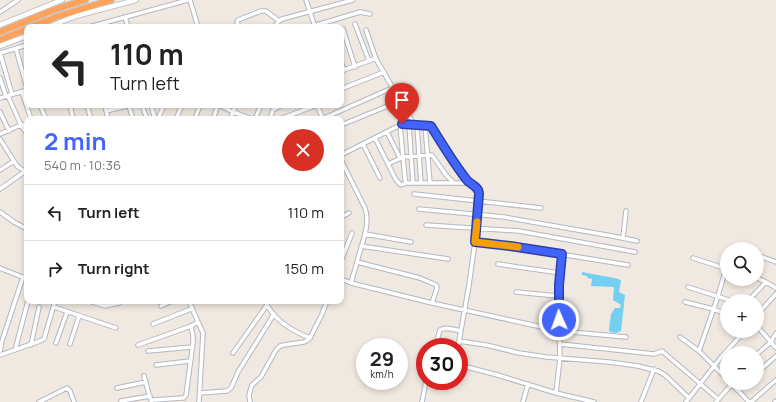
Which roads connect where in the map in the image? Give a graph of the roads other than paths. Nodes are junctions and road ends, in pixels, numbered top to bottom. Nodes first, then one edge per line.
1 (8, 0) edge
2 (18, 0) edge
3 (62, 0) edge
4 (85, 0) edge
5 (111, 0) edge
6 (136, 0) edge
7 (189, 0) edge
8 (306, 0) edge
9 (353, 0) edge
10 (11, 5) junction
11 (0, 12) edge
12 (310, 12) junction
13 (370, 14) dead end
14 (125, 17) junction
15 (110, 21) junction
16 (279, 21) junction
17 (38, 24) edge
18 (56, 24) edge
19 (102, 24) edge
20 (111, 24) edge
21 (127, 24) edge
22 (197, 24) edge
23 (238, 24) edge
24 (276, 24) edge
25 (312, 24) edge
26 (322, 24) edge
27 (355, 24) dead end
28 (0, 25) edge
29 (24, 30) edge
30 (366, 30) dead end
31 (0, 32) edge
32 (344, 32) edge
33 (24, 37) edge
34 (0, 40) edge
35 (0, 46) edge
36 (24, 46) edge
37 (16, 49) junction
38 (0, 53) edge
39 (376, 59) junction
40 (369, 61) junction
41 (355, 67) junction
42 (344, 71) edge
43 (384, 72) junction
44 (0, 78) edge
45 (24, 78) edge
46 (344, 88) edge
47 (392, 88) junction
48 (22, 92) joint
49 (9, 95) junction
50 (0, 98) edge
51 (24, 98) edge
52 (400, 101) junction
53 (106, 108) edge
54 (116, 108) edge
55 (224, 108) edge
56 (235, 108) edge
57 (309, 108) edge
58 (106, 111) junction
59 (0, 112) edge
60 (233, 112) junction
61 (107, 116) edge
62 (231, 116) edge
63 (244, 116) edge
64 (288, 116) edge
65 (329, 116) edge
66 (344, 124) edge
67 (24, 125) edge
68 (400, 125) junction
69 (409, 125) junction
70 (21, 126) junction
71 (416, 126) junction
72 (425, 126) junction
73 (9, 130) junction
74 (24, 130) edge
75 (386, 132) junction
76 (0, 134) edge
77 (375, 138) junction
78 (0, 140) edge
79 (363, 144) junction
80 (2, 145) edge
81 (344, 154) edge
82 (427, 155) junction
83 (420, 156) junction
84 (411, 157) junction
85 (402, 158) junction
86 (14, 161) junction
87 (388, 164) junction
88 (344, 166) edge
89 (0, 170) edge
90 (24, 171) edge
91 (24, 173) edge
92 (380, 178) dead end
93 (406, 183) junction
94 (413, 183) junction
95 (421, 183) junction
96 (430, 183) junction
97 (454, 183) junction
98 (470, 183) junction
99 (0, 189) edge
100 (414, 194) dead end
101 (478, 201) junction
102 (541, 208) dead end
103 (419, 210) dead end
104 (626, 211) dead end
105 (0, 212) edge
106 (349, 213) dead end
107 (478, 215) junction
108 (344, 216) edge
109 (426, 225) dead end
110 (24, 227) edge
111 (476, 228) junction
112 (352, 233) dead end
113 (365, 234) junction
114 (623, 238) junction
115 (637, 241) dead end
116 (412, 242) dead end
117 (475, 242) junction
118 (361, 246) junction
119 (635, 252) dead end
120 (344, 253) edge
121 (562, 254) junction
122 (448, 258) dead end
123 (694, 258) dead end
124 (764, 258) edge
125 (357, 262) junction
126 (776, 262) edge
127 (498, 264) dead end
128 (628, 265) dead end
129 (720, 266) edge
130 (0, 268) edge
131 (560, 273) junction
132 (24, 278) edge
133 (344, 280) edge
134 (24, 281) edge
135 (766, 282) joint
136 (351, 283) junction
137 (721, 286) edge
138 (688, 287) dead end
139 (776, 288) edge
140 (516, 292) dead end
141 (755, 294) edge
142 (776, 294) edge
143 (558, 296) junction
144 (718, 296) junction
145 (685, 302) dead end
146 (432, 303) junction
147 (27, 304) edge
148 (54, 304) edge
149 (99, 304) edge
150 (114, 304) edge
151 (165, 304) edge
152 (190, 304) edge
153 (326, 304) edge
154 (267, 305) joint
155 (161, 306) dead end
156 (39, 307) dead end
157 (54, 307) junction
158 (764, 307) edge
159 (192, 309) junction
160 (713, 309) junction
161 (465, 310) junction
162 (67, 312) junction
163 (720, 312) edge
164 (274, 314) junction
165 (79, 316) junction
166 (198, 322) junction
167 (153, 324) dead end
168 (191, 326) junction
169 (116, 328) dead end
170 (461, 331) junction
171 (560, 331) junction
172 (776, 333) edge
173 (764, 334) edge
174 (626, 337) dead end
175 (680, 337) dead end
176 (310, 338) junction
177 (438, 338) edge
178 (460, 338) edge
179 (739, 338) edge
180 (1, 341) edge
181 (468, 342) edge
182 (771, 342) junction
183 (56, 343) dead end
184 (70, 344) dead end
185 (560, 344) junction
186 (30, 345) junction
187 (138, 345) dead end
188 (192, 347) junction
189 (764, 348) edge
190 (776, 348) edge
191 (15, 350) junction
192 (0, 351) edge
193 (148, 351) dead end
194 (699, 351) junction
195 (233, 352) dead end
196 (0, 355) edge
197 (776, 356) edge
198 (560, 358) junction
199 (190, 362) junction
200 (156, 365) dead end
201 (715, 366) junction
202 (468, 367) edge
203 (764, 367) edge
204 (654, 369) junction
205 (720, 371) edge
206 (144, 376) dead end
207 (776, 380) edge
208 (146, 382) junction
209 (700, 383) junction
210 (528, 384) junction
211 (117, 388) dead end
212 (424, 390) edge
213 (726, 390) edge
214 (737, 390) edge
215 (200, 392) junction
216 (556, 393) junction
217 (150, 396) junction
218 (689, 398) junction
219 (180, 400) edge
220 (121, 401) edge
221 (151, 401) edge
222 (166, 401) edge
223 (717, 401) edge
224 (39, 402) edge
225 (74, 402) edge
226 (199, 402) edge
227 (250, 402) edge
228 (422, 402) edge
229 (524, 402) edge
230 (594, 402) edge
231 (641, 402) edge
232 (686, 402) edge
233 (750, 402) edge

1 - 10 street
2 - 10 street
3 - 28 street
4 - 31 highway
5 - 17 highway
6 - 18 street
7 - 14 street
7 - 22 street
8 - 12 street
9 - 12 street
10 - 11 street
12 - 16 street
12 - 25 street
13 - 26 street
14 - 15 street
14 - 21 street
15 - 19 street
15 - 20 street
16 - 23 street
16 - 24 street
27 - 40 street
29 - 34 highway
30 - 39 street
32 - 41 street
33 - 35 street
36 - 37 street
37 - 38 street
37 - 45 street
38 - 49 street
39 - 40 street
39 - 43 street
40 - 41 street
41 - 42 street
43 - 46 street
43 - 47 street
44 - 49 street
47 - 52 street
47 - 65 street
48 - 49 street
48 - 51 street
49 - 50 street
49 - 70 street
52 - 66 street
52 - 71 street
53 - 58 street
54 - 58 street
55 - 60 street
56 - 60 street
57 - 64 street
58 - 61 street
59 - 73 street
60 - 62 street
60 - 63 street
67 - 70 street
68 - 69 street
68 - 75 street
68 - 85 street
69 - 71 street
69 - 84 street
70 - 73 street
70 - 74 street
71 - 72 street
71 - 83 street
72 - 82 street
72 - 98 street
73 - 76 street
75 - 77 street
75 - 85 street
77 - 79 street
77 - 87 street
78 - 80 street
79 - 81 street
79 - 92 street
80 - 86 street
82 - 83 street
82 - 96 street
82 - 97 street
83 - 84 street
83 - 95 street
84 - 85 street
84 - 94 street
85 - 87 street
85 - 93 street
86 - 89 street
86 - 90 street
87 - 93 street
88 - 113 street
91 - 99 street
93 - 94 street
94 - 95 street
95 - 96 street
96 - 97 street
97 - 98 street
98 - 101 street
100 - 101 street
101 - 102 street
101 - 107 street
103 - 107 street
104 - 114 street
105 - 110 street
106 - 108 street
107 - 111 street
107 - 114 street
109 - 111 street
111 - 117 street
111 - 119 street
112 - 120 street
113 - 116 street
113 - 118 street
114 - 115 street
117 - 121 street
117 - 161 street
118 - 122 street
118 - 125 street
121 - 128 street
121 - 131 street
123 - 129 street
124 - 126 street
125 - 136 street
125 - 146 street
127 - 131 street
130 - 132 street
131 - 143 street
133 - 136 street
134 - 180 street
135 - 139 street
135 - 141 street
136 - 146 street
137 - 144 street
138 - 144 street
140 - 143 street
142 - 158 street
143 - 171 street
144 - 160 street
145 - 160 street
146 - 161 street
147 - 191 street
148 - 157 street
149 - 150 street
151 - 155 street
152 - 159 street
153 - 176 street
154 - 164 street
154 - 195 street
156 - 186 street
157 - 162 street
157 - 186 street
159 - 166 street
159 - 167 street
160 - 163 street
160 - 194 street
161 - 170 street
161 - 171 street
162 - 165 street
162 - 183 street
164 - 176 street
164 - 215 street
165 - 169 street
165 - 184 street
166 - 168 street
166 - 215 street
168 - 187 street
168 - 188 street
170 - 177 street
170 - 178 street
171 - 174 street
171 - 185 street
172 - 182 street
173 - 182 street
175 - 194 street
176 - 227 street
179 - 201 street
180 - 192 street
181 - 198 street
182 - 189 street
182 - 190 street
185 - 198 street
185 - 209 street
186 - 191 street
188 - 193 street
188 - 199 street
191 - 196 street
194 - 201 street
197 - 203 street
198 - 204 street
198 - 216 street
199 - 200 street
199 - 219 street
201 - 205 street
201 - 209 street
202 - 210 street
204 - 218 street
204 - 231 street
206 - 208 street
207 - 233 street
208 - 211 street
208 - 217 street
209 - 218 street
209 - 223 street
210 - 216 street
210 - 229 street
212 - 228 street
213 - 223 street
214 - 233 street
215 - 226 street
216 - 230 street
217 - 220 street
217 - 221 street
218 - 232 street
219 - 222 street
221 - 222 street
224 - 225 street

